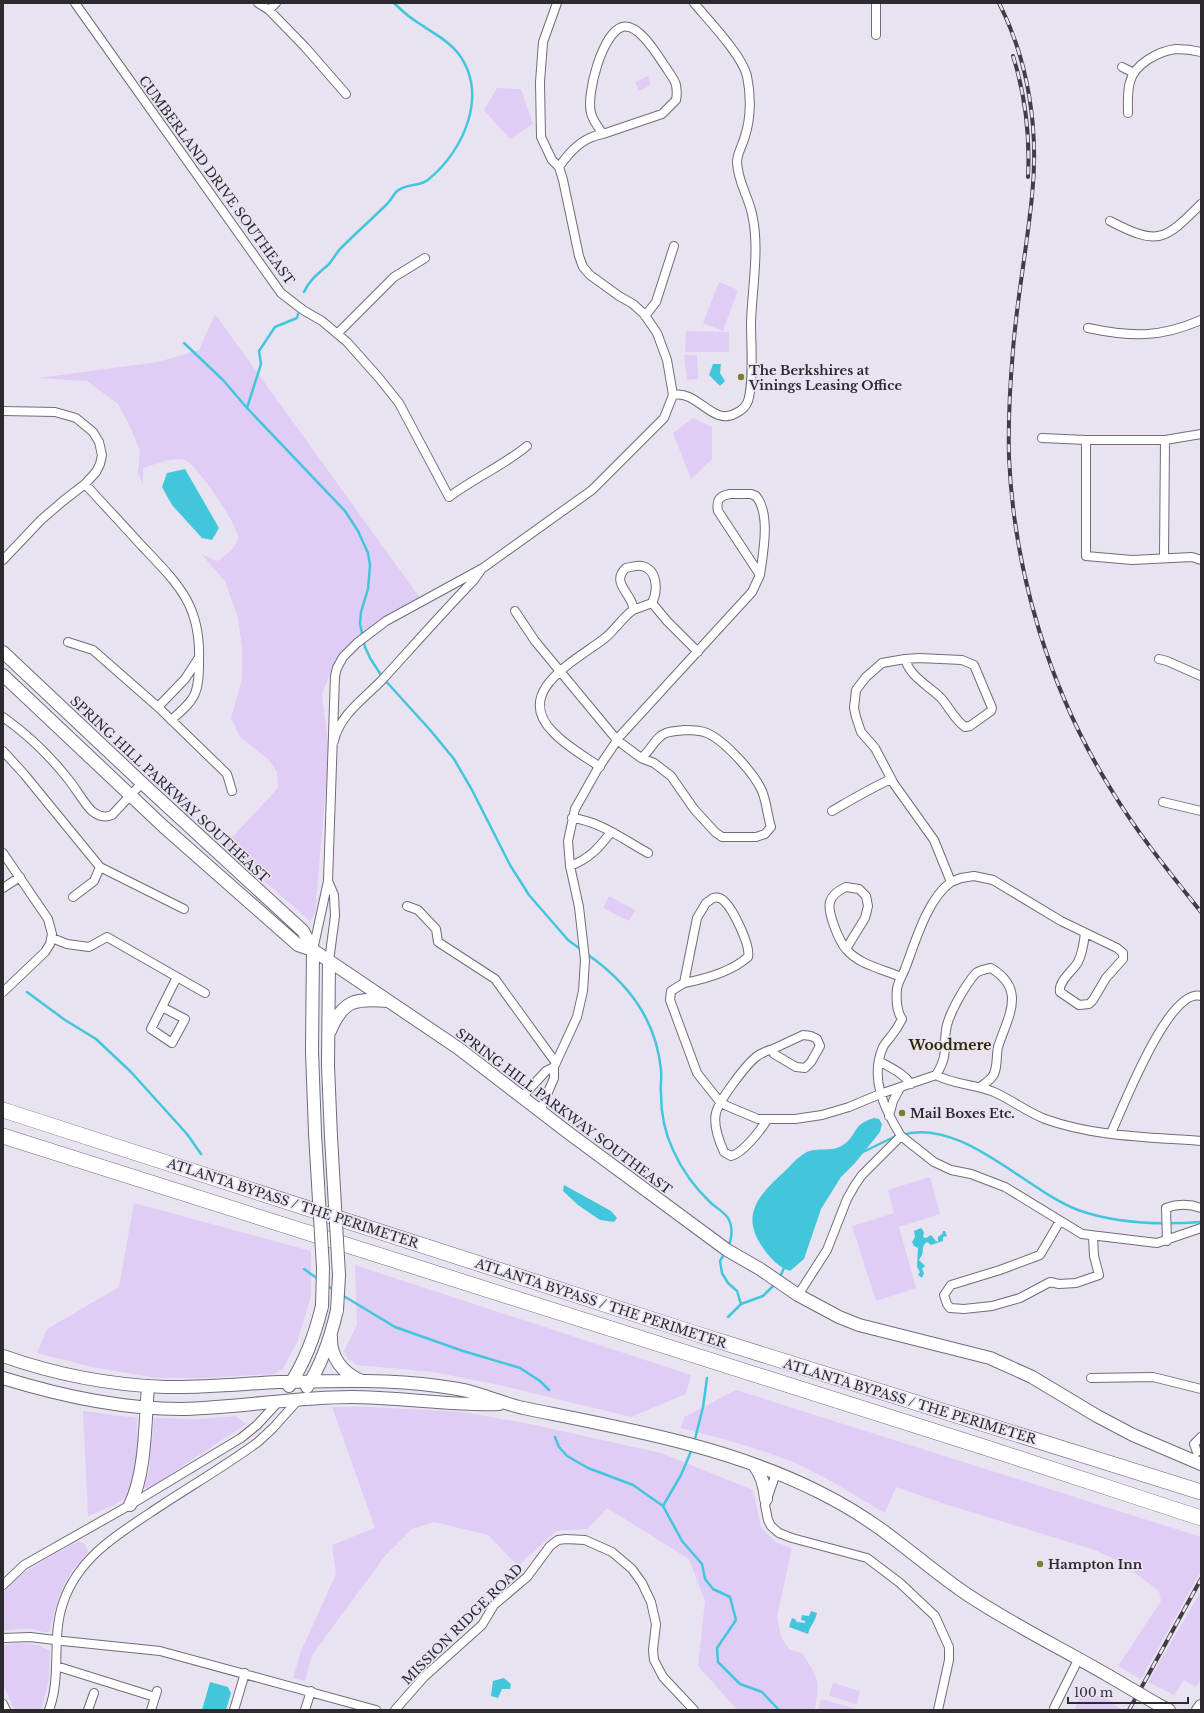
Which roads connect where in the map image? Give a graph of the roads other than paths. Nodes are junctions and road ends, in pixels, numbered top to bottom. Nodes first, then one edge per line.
1 (74, 3) edge
2 (258, 3) edge
3 (276, 3) edge
4 (557, 3) edge
5 (694, 3) edge
6 (876, 3) edge
7 (269, 10) junction
8 (876, 35) dead end
9 (1201, 52) edge
10 (1122, 67) dead end
11 (1134, 73) junction
12 (346, 94) dead end
13 (1128, 113) dead end
14 (603, 134) junction
15 (559, 167) junction
16 (1201, 204) edge
17 (1110, 221) dead end
18 (674, 246) dead end
19 (425, 258) dead end
20 (645, 316) junction
21 (1201, 320) edge
22 (1088, 328) dead end
23 (337, 334) junction
24 (673, 395) junction
25 (3, 411) edge
26 (1201, 434) edge
27 (1042, 438) dead end
28 (1086, 440) junction
29 (1165, 440) junction
30 (527, 446) dead end
31 (85, 484) junction
32 (1164, 557) junction
33 (3, 560) edge
34 (1201, 560) edge
35 (483, 568) junction
36 (760, 575) junction
37 (652, 602) junction
38 (633, 610) junction
39 (515, 611) dead end
40 (68, 642) dead end
41 (3, 652) edge
42 (698, 652) junction
43 (200, 657) junction
44 (905, 659) junction
45 (1159, 659) dead end
46 (560, 671) junction
47 (3, 675) edge
48 (1201, 676) edge
49 (158, 707) junction
50 (3, 717) edge
51 (171, 720) junction
52 (618, 740) junction
53 (3, 751) edge
54 (331, 756) junction
55 (641, 758) junction
56 (600, 767) junction
57 (891, 779) junction
58 (142, 783) junction
59 (232, 791) dead end
60 (130, 795) junction
61 (1163, 802) dead end
62 (832, 811) dead end
63 (1201, 811) edge
64 (572, 818) junction
65 (611, 832) junction
66 (3, 852) edge
67 (648, 853) dead end
68 (570, 866) junction
69 (100, 867) junction
70 (20, 877) junction
71 (328, 881) junction
72 (951, 882) junction
73 (3, 888) edge
74 (73, 897) dead end
75 (407, 906) dead end
76 (184, 910) dead end
77 (1085, 933) junction
78 (52, 938) junction
79 (846, 949) junction
80 (313, 950) junction
81 (329, 961) junction
82 (177, 977) junction
83 (901, 977) junction
84 (684, 983) junction
85 (3, 992) edge
86 (205, 993) dead end
87 (1201, 996) edge
88 (388, 1002) junction
89 (162, 1007) junction
90 (328, 1036) junction
91 (773, 1049) junction
92 (879, 1061) junction
93 (555, 1065) junction
94 (936, 1075) junction
95 (911, 1084) junction
96 (980, 1087) junction
97 (900, 1088) junction
98 (880, 1094) junction
99 (522, 1098) junction
100 (720, 1102) junction
101 (3, 1110) edge
102 (540, 1111) junction
103 (889, 1116) junction
104 (767, 1120) junction
105 (1111, 1133) junction
106 (3, 1136) edge
107 (901, 1136) junction
108 (3, 1140) edge
109 (1201, 1141) edge
110 (42, 1149) junction
111 (1201, 1208) edge
112 (1060, 1221) junction
113 (1201, 1228) edge
114 (1093, 1236) junction
115 (1167, 1241) junction
116 (798, 1295) junction
117 (331, 1332) junction
118 (3, 1356) edge
119 (3, 1378) edge
120 (1091, 1378) dead end
121 (363, 1381) junction
122 (292, 1382) junction
123 (310, 1382) junction
124 (148, 1386) junction
125 (1201, 1389) edge
126 (299, 1399) junction
127 (280, 1401) junction
128 (506, 1404) junction
129 (146, 1407) junction
130 (1201, 1437) edge
131 (1198, 1456) edge
132 (754, 1465) junction
133 (776, 1473) junction
134 (1201, 1492) edge
135 (766, 1499) junction
136 (130, 1506) junction
137 (1201, 1518) edge
138 (3, 1585) edge
139 (3, 1638) edge
140 (56, 1641) junction
141 (1079, 1658) junction
142 (56, 1666) junction
143 (245, 1673) junction
144 (311, 1691) junction
145 (94, 1693) dead end
146 (3, 1704) edge
147 (1201, 1706) edge
148 (1158, 1707) edge
149 (1054, 1708) dead end
150 (6, 1710) edge
151 (49, 1710) edge
152 (88, 1710) edge
153 (151, 1710) edge
154 (234, 1710) edge
155 (305, 1710) edge
156 (376, 1710) edge
157 (395, 1710) edge
158 (694, 1710) edge
159 (938, 1710) edge
160 (1169, 1710) edge
161 (1198, 1710) edge

1 - 23 street, CUMBERLAND DRIVE SOUTHEAST
2 - 7 street
3 - 7 street
4 - 15 street
5 - 24 street
6 - 8 street
7 - 12 street
9 - 11 street
10 - 11 street
11 - 13 street
14 - 14 street
14 - 15 street
15 - 20 street
16 - 17 street
18 - 20 street
19 - 23 street
20 - 24 street
21 - 22 street
23 - 30 street, CUMBERLAND DRIVE SOUTHEAST
24 - 35 street
25 - 31 street
26 - 29 street
27 - 28 street
28 - 29 street
28 - 32 street
29 - 32 street
31 - 33 street
31 - 43 street
32 - 34 street
35 - 54 street
35 - 54 street
36 - 36 street
36 - 42 street
37 - 38 street
37 - 38 street
37 - 42 street
38 - 46 street
39 - 46 street
40 - 49 street
41 - 58 street, SPRING HILL PARKWAY SOUTHEAST
42 - 52 street
43 - 49 street
43 - 51 street
44 - 44 street
44 - 57 street
45 - 48 street
46 - 52 street
46 - 56 street
47 - 60 street, SPRING HILL PARKWAY SOUTHEAST
49 - 51 street
50 - 60 street
51 - 59 street
52 - 55 street
52 - 56 street
53 - 69 street
54 - 71 street
55 - 55 street
56 - 64 street
57 - 62 street
57 - 72 street
58 - 60 street
58 - 80 street, SPRING HILL PARKWAY SOUTHEAST
60 - 80 street, SPRING HILL PARKWAY SOUTHEAST
61 - 63 street
64 - 65 street
64 - 68 street
65 - 67 street
65 - 68 street
66 - 70 street
68 - 93 street
69 - 74 street
69 - 76 street
70 - 73 street
70 - 78 street
71 - 80 street
71 - 81 street
72 - 77 street
72 - 83 street
75 - 93 street
77 - 77 street
78 - 82 street
78 - 85 street
79 - 79 street
79 - 83 street
80 - 81 street, SPRING HILL PARKWAY SOUTHEAST
80 - 122 street, bridge
81 - 88 street, SPRING HILL PARKWAY SOUTHEAST
81 - 90 street
82 - 86 street
82 - 89 street
83 - 92 street
84 - 84 street
84 - 100 street
87 - 105 street
88 - 90 street
88 - 99 street, SPRING HILL PARKWAY SOUTHEAST
89 - 89 street
90 - 117 street, bridge
91 - 91 street
91 - 100 street
92 - 95 street
92 - 98 street
93 - 99 street
93 - 102 street
94 - 95 street
94 - 96 street
94 - 96 street
95 - 97 street
96 - 105 street
97 - 98 street
97 - 103 street
98 - 103 street
98 - 104 street
99 - 102 street, SPRING HILL PARKWAY SOUTHEAST
100 - 104 street
100 - 104 street
101 - 134 highway, ATLANTA BYPASS / THE PERIMETER
102 - 116 street, SPRING HILL PARKWAY SOUTHEAST
103 - 107 street
105 - 109 street
106 - 110 highway, ATLANTA BYPASS / THE PERIMETER
107 - 112 street
107 - 116 street
108 - 110 highway
110 - 137 highway, ATLANTA BYPASS / THE PERIMETER
111 - 115 street
112 - 114 street
112 - 114 street
113 - 115 street
114 - 115 street
116 - 131 street, SPRING HILL PARKWAY SOUTHEAST
117 - 121 street
117 - 123 street
118 - 124 street
119 - 129 street
120 - 125 street
121 - 123 street
121 - 128 street
122 - 123 street
122 - 124 street
122 - 127 street
123 - 126 street
124 - 129 street
126 - 127 street
126 - 128 street
126 - 140 street
127 - 129 street
127 - 136 street
128 - 132 street
129 - 136 street
130 - 131 street
132 - 133 street
132 - 135 street
133 - 135 street
133 - 141 street
135 - 159 street
136 - 138 street
139 - 140 street
140 - 142 street
140 - 143 street
141 - 148 street, bridge
141 - 149 street
142 - 151 street
142 - 153 street
143 - 144 street
143 - 154 street
144 - 155 street
144 - 156 street
145 - 152 street
146 - 150 street
147 - 161 street
148 - 160 street
157 - 158 street, MISSION RIDGE ROAD

